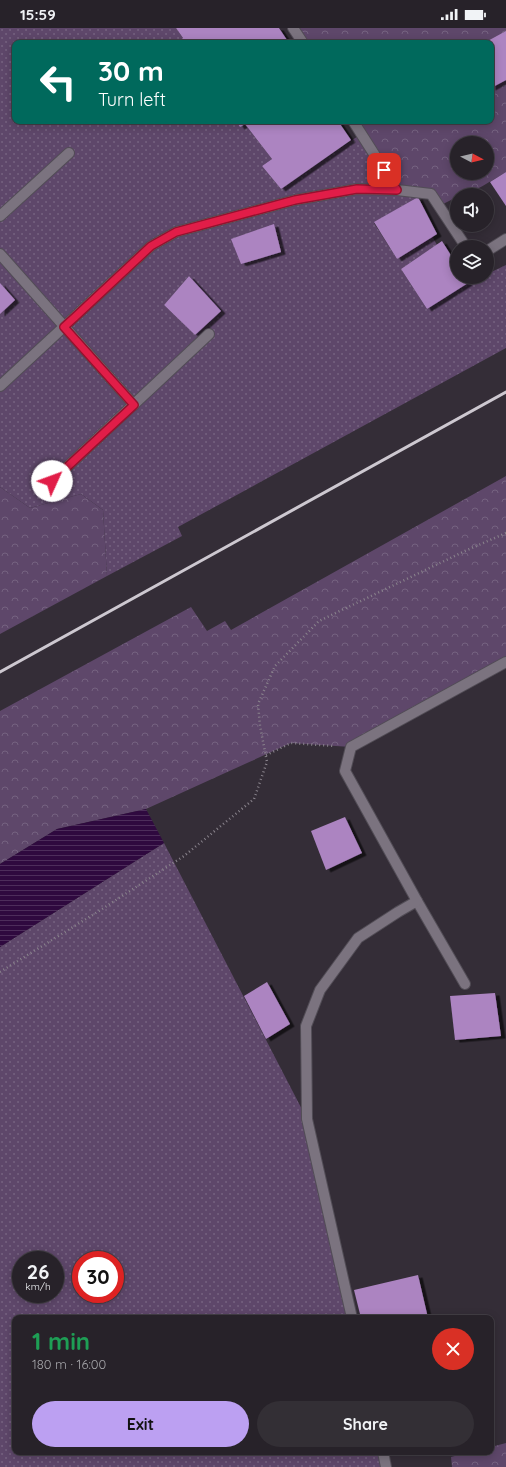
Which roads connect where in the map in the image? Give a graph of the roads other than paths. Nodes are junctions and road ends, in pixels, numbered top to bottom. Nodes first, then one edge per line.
1 (293, 28) edge
2 (301, 40) edge
3 (355, 124) edge
4 (69, 153) dead end
5 (397, 190) junction
6 (0, 216) edge
7 (506, 239) edge
8 (461, 240) edge
9 (494, 247) edge
10 (0, 254) edge
11 (64, 327) junction
12 (210, 334) dead end
13 (0, 386) edge
14 (134, 405) junction
15 (52, 481) dead end
16 (506, 662) edge
17 (417, 901) junction
18 (465, 984) dead end
19 (351, 1315) edge
20 (384, 1455) edge
21 (386, 1467) edge

1 - 2 street
3 - 5 street
4 - 6 street
5 - 8 street
5 - 11 street
7 - 9 street
10 - 11 street
11 - 13 street
11 - 14 street
12 - 14 street
14 - 15 street
16 - 17 street
17 - 18 street
17 - 19 street
20 - 21 street

